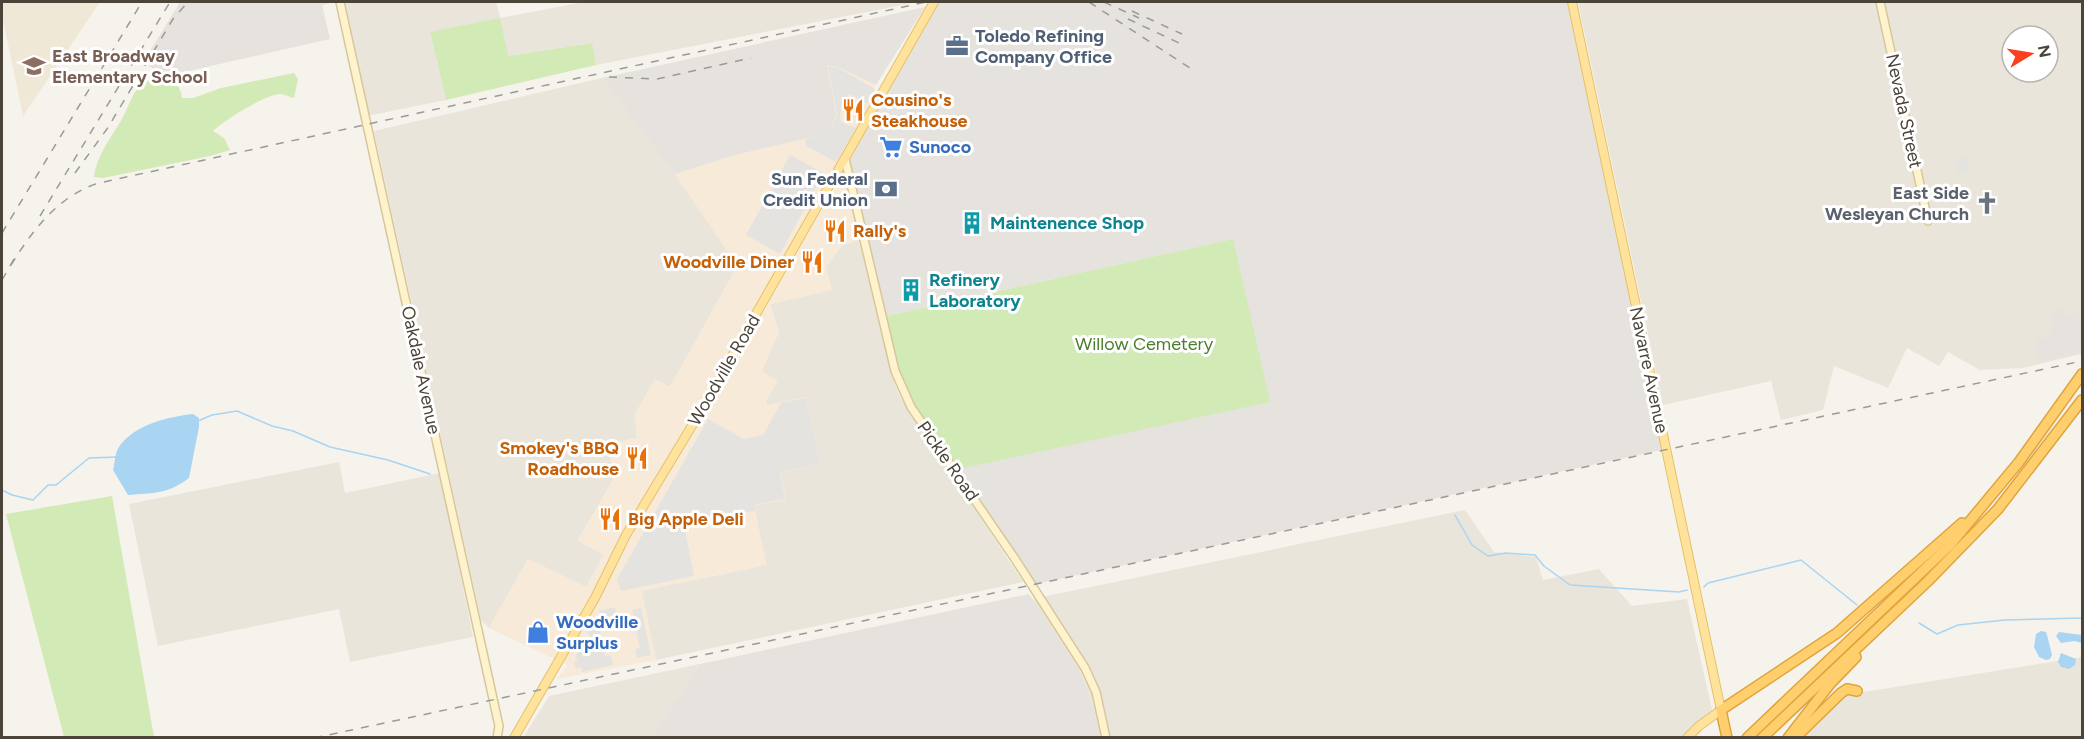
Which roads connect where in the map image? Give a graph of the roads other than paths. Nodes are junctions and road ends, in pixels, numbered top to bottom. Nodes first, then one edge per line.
1 (340, 2) edge
2 (934, 2) edge
3 (1572, 2) edge
4 (1881, 4) edge
5 (845, 159) junction
6 (1928, 221) dead end
7 (2082, 374) edge
8 (2082, 400) edge
9 (2019, 462) junction
10 (1897, 611) junction
11 (1857, 691) dead end
12 (1721, 710) junction
13 (497, 738) edge
14 (514, 738) edge
15 (1106, 738) edge
16 (1687, 738) edge
17 (1727, 738) edge
18 (1748, 738) edge
19 (1762, 738) edge
20 (1788, 738) edge
21 (1795, 738) edge

1 - 13 street, Oakdale Avenue
2 - 5 main road, Woodville Road
3 - 12 main road, Navarre Avenue
4 - 6 street, Nevada Street
5 - 14 main road, Woodville Road
5 - 15 street, Pickle Road
7 - 9 highway
8 - 10 highway
9 - 12 highway
9 - 18 highway
10 - 19 highway
10 - 20 highway
11 - 21 highway
12 - 16 main road
12 - 17 highway, Navarre Avenue

